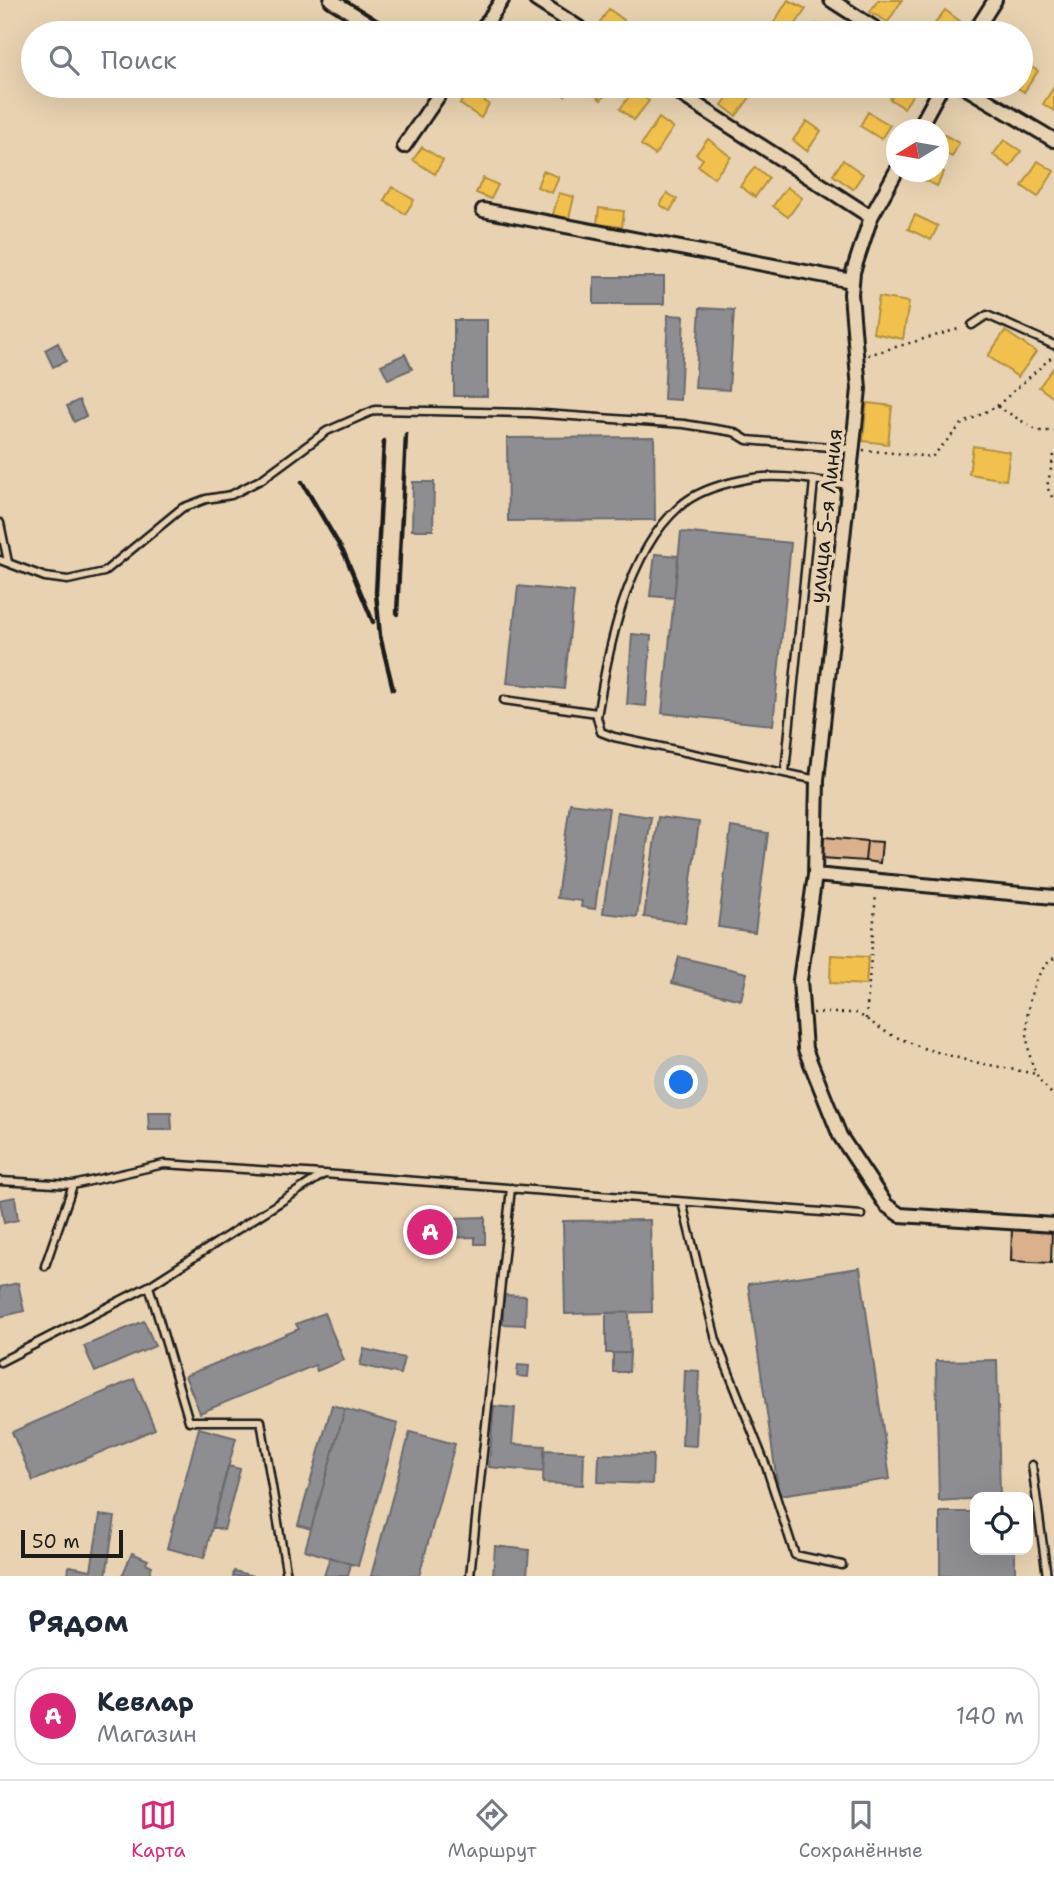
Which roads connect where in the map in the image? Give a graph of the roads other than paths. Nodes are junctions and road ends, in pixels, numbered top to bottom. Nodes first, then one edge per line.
1 (331, 0) edge
2 (502, 0) edge
3 (536, 0) edge
4 (831, 0) edge
5 (995, 0) edge
6 (365, 21) edge
7 (488, 21) edge
8 (568, 21) edge
9 (863, 21) edge
10 (982, 21) edge
11 (437, 98) edge
12 (687, 98) edge
13 (935, 98) edge
14 (983, 98) edge
15 (924, 119) edge
16 (1054, 140) edge
17 (404, 146) dead end
18 (890, 182) edge
19 (483, 211) dead end
20 (871, 217) junction
21 (852, 281) junction
22 (972, 325) road end
23 (1054, 345) edge
24 (853, 449) junction
25 (814, 481) junction
26 (849, 485) junction
27 (0, 523) edge
28 (0, 560) edge
29 (8, 562) junction
30 (504, 699) dead end
31 (597, 713) junction
32 (785, 772) junction
33 (817, 780) junction
34 (815, 875) junction
35 (1054, 897) edge
36 (324, 1174) junction
37 (0, 1181) edge
38 (73, 1185) junction
39 (511, 1188) junction
40 (682, 1202) junction
41 (861, 1215) dead end
42 (1054, 1225) edge
43 (45, 1266) dead end
44 (149, 1286) junction
45 (0, 1362) edge
46 (1032, 1465) dead end
47 (842, 1565) dead end
48 (287, 1576) edge
49 (470, 1576) edge
50 (1046, 1576) edge

1 - 6 street
2 - 7 street
3 - 8 street
4 - 9 street
5 - 10 street
11 - 17 street
12 - 20 street
13 - 15 street
14 - 16 street
18 - 20 street, улица 5-я Линия
19 - 21 street
20 - 21 street, улица 5-я Линия
21 - 24 street, улица 5-я Линия
22 - 23 lane
24 - 26 street, улица 5-я Линия
24 - 29 lane
25 - 26 lane
25 - 31 lane
25 - 32 lane
26 - 33 street, улица 5-я Линия
27 - 29 lane
28 - 29 lane
30 - 31 lane
31 - 32 lane
32 - 33 lane
33 - 34 street, улица 5-я Линия
34 - 35 street
34 - 42 street, улица 5-я Линия
36 - 38 lane
36 - 39 lane
36 - 44 lane
37 - 38 lane
38 - 43 lane
39 - 40 lane
39 - 49 lane
40 - 41 lane
40 - 47 lane
44 - 45 lane
44 - 48 lane
46 - 50 lane

